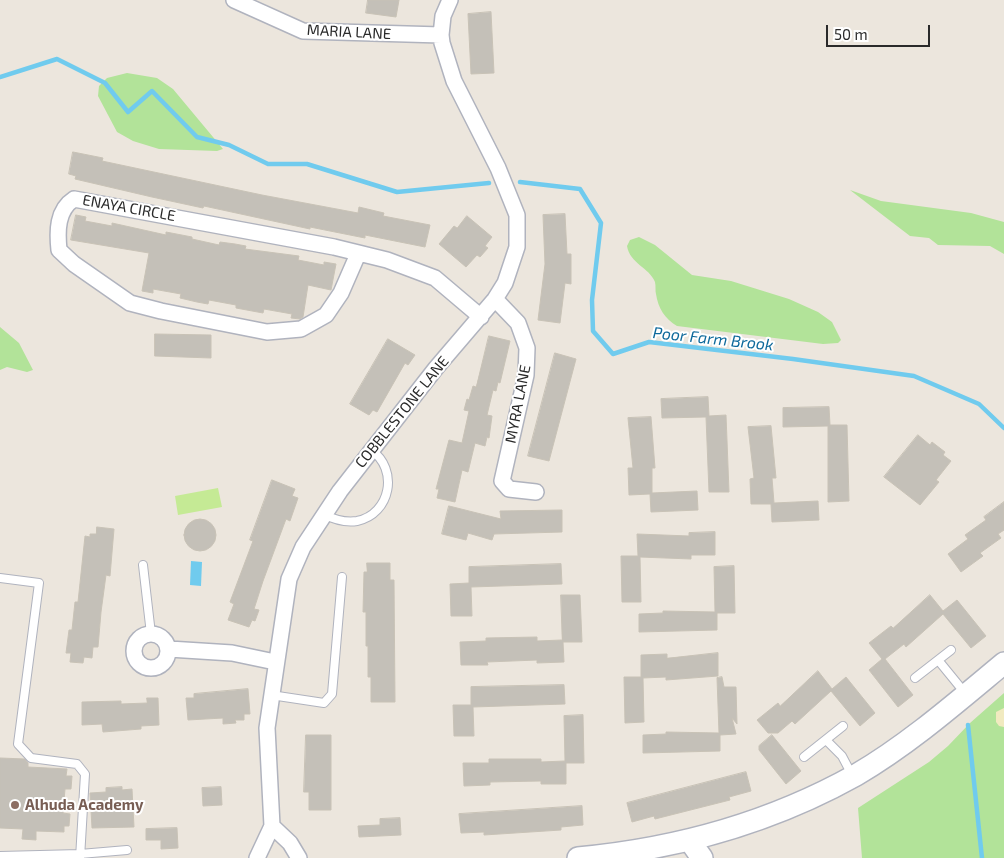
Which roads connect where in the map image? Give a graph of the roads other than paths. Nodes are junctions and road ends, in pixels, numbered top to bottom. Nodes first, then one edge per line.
1 (234, 0) edge
2 (450, 0) edge
3 (441, 35) junction
4 (358, 254) junction
5 (495, 299) junction
6 (481, 317) junction
7 (371, 450) junction
8 (536, 492) dead end
9 (323, 514) junction
10 (143, 565) dead end
11 (342, 577) dead end
12 (0, 578) edge
13 (151, 634) junction
14 (169, 649) junction
15 (951, 650) dead end
16 (938, 660) junction
17 (275, 662) junction
18 (1004, 663) edge
19 (915, 678) dead end
20 (967, 694) junction
21 (272, 695) junction
22 (843, 726) dead end
23 (826, 740) junction
24 (804, 757) dead end
25 (853, 776) junction
26 (272, 826) junction
27 (690, 841) junction
28 (127, 850) dead end
29 (0, 856) edge
30 (80, 856) edge
31 (257, 858) edge
32 (299, 858) edge
33 (578, 858) edge
34 (702, 858) edge

1 - 3 street, MARIA LANE
2 - 3 street, COBBLESTONE LANE
3 - 5 street, COBBLESTONE LANE
4 - 4 street, ENAYA CIRCLE
4 - 6 street, ENAYA CIRCLE
5 - 6 street, COBBLESTONE LANE
5 - 8 street, MYRA LANE
6 - 7 street, COBBLESTONE LANE
7 - 9 street, COBBLESTONE LANE
7 - 9 lane
9 - 17 street, COBBLESTONE LANE
10 - 13 lane
11 - 21 lane
12 - 30 lane
13 - 14 street
13 - 14 street
14 - 17 street
15 - 16 lane
16 - 19 lane
16 - 20 lane
17 - 21 street, COBBLESTONE LANE
18 - 20 main road
20 - 25 main road
21 - 26 street, COBBLESTONE LANE
22 - 23 lane
23 - 24 lane
23 - 25 lane
25 - 27 main road
26 - 31 street, COBBLESTONE LANE
26 - 32 street
27 - 33 main road
27 - 34 main road
28 - 30 lane
29 - 30 lane

